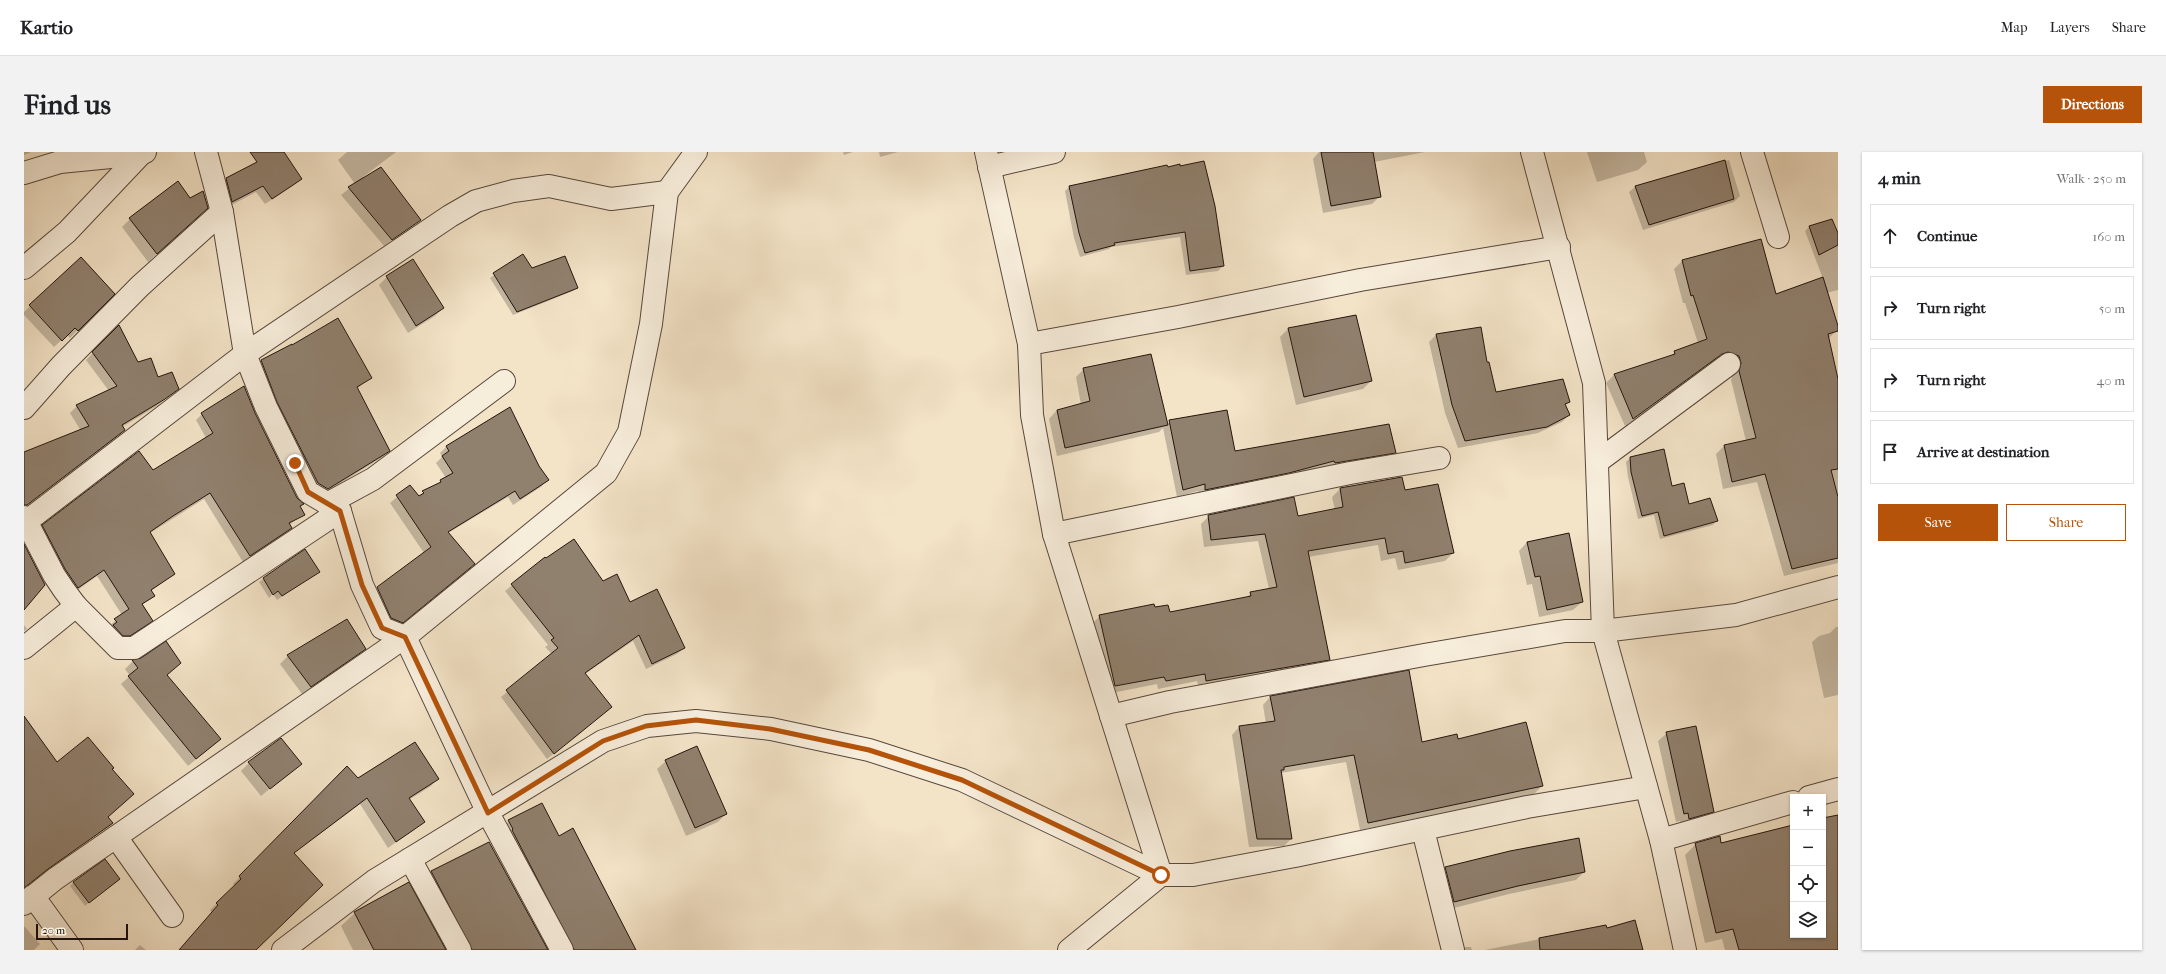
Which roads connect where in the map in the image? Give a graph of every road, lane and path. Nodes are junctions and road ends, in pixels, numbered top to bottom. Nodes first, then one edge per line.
1 (206, 152) edge
2 (696, 152) edge
3 (1054, 152) edge
4 (1532, 152) edge
5 (1752, 152) edge
6 (143, 153) edge
7 (988, 159) edge
8 (24, 173) edge
9 (667, 192) junction
10 (222, 212) junction
11 (1778, 238) dead end
12 (1559, 247) junction
13 (24, 268) edge
14 (1029, 344) junction
15 (245, 354) junction
16 (1729, 364) dead end
17 (504, 380) dead end
18 (24, 408) edge
19 (1439, 458) dead end
20 (1597, 462) junction
21 (333, 508) junction
22 (25, 519) edge
23 (1054, 534) junction
24 (1838, 587) edge
25 (76, 606) junction
26 (1603, 631) junction
27 (405, 637) junction
28 (24, 648) edge
29 (1111, 716) junction
30 (1646, 787) junction
31 (1838, 789) edge
32 (1820, 794) edge
33 (1790, 803) edge
34 (488, 813) junction
35 (1423, 830) junction
36 (116, 837) junction
37 (1661, 840) junction
38 (410, 859) junction
39 (1161, 875) junction
40 (29, 900) edge
41 (172, 916) dead end
42 (72, 950) edge
43 (283, 950) edge
44 (460, 950) edge
45 (562, 950) edge
46 (1069, 950) edge
47 (1453, 950) edge
48 (1685, 950) edge

1 - 10 street
2 - 9 street
3 - 7 street
4 - 12 street
5 - 11 street
6 - 8 street
6 - 13 street
7 - 14 street
9 - 15 street
9 - 27 street
10 - 15 street
10 - 18 street
12 - 14 street
12 - 20 street
14 - 23 street
15 - 21 street
15 - 22 street
16 - 20 street
17 - 21 street
19 - 23 street
20 - 26 street
21 - 25 street
21 - 27 street
22 - 25 street
23 - 29 street
24 - 26 street
25 - 28 street
26 - 29 street
26 - 30 street
27 - 34 street
27 - 36 street
29 - 39 street
30 - 35 street
30 - 37 street
31 - 32 street
33 - 37 street
34 - 38 street
34 - 39 street
34 - 45 street
35 - 39 street
35 - 47 street
36 - 40 street
36 - 41 street
37 - 48 street
38 - 43 street
38 - 44 street
39 - 46 street
40 - 42 street

